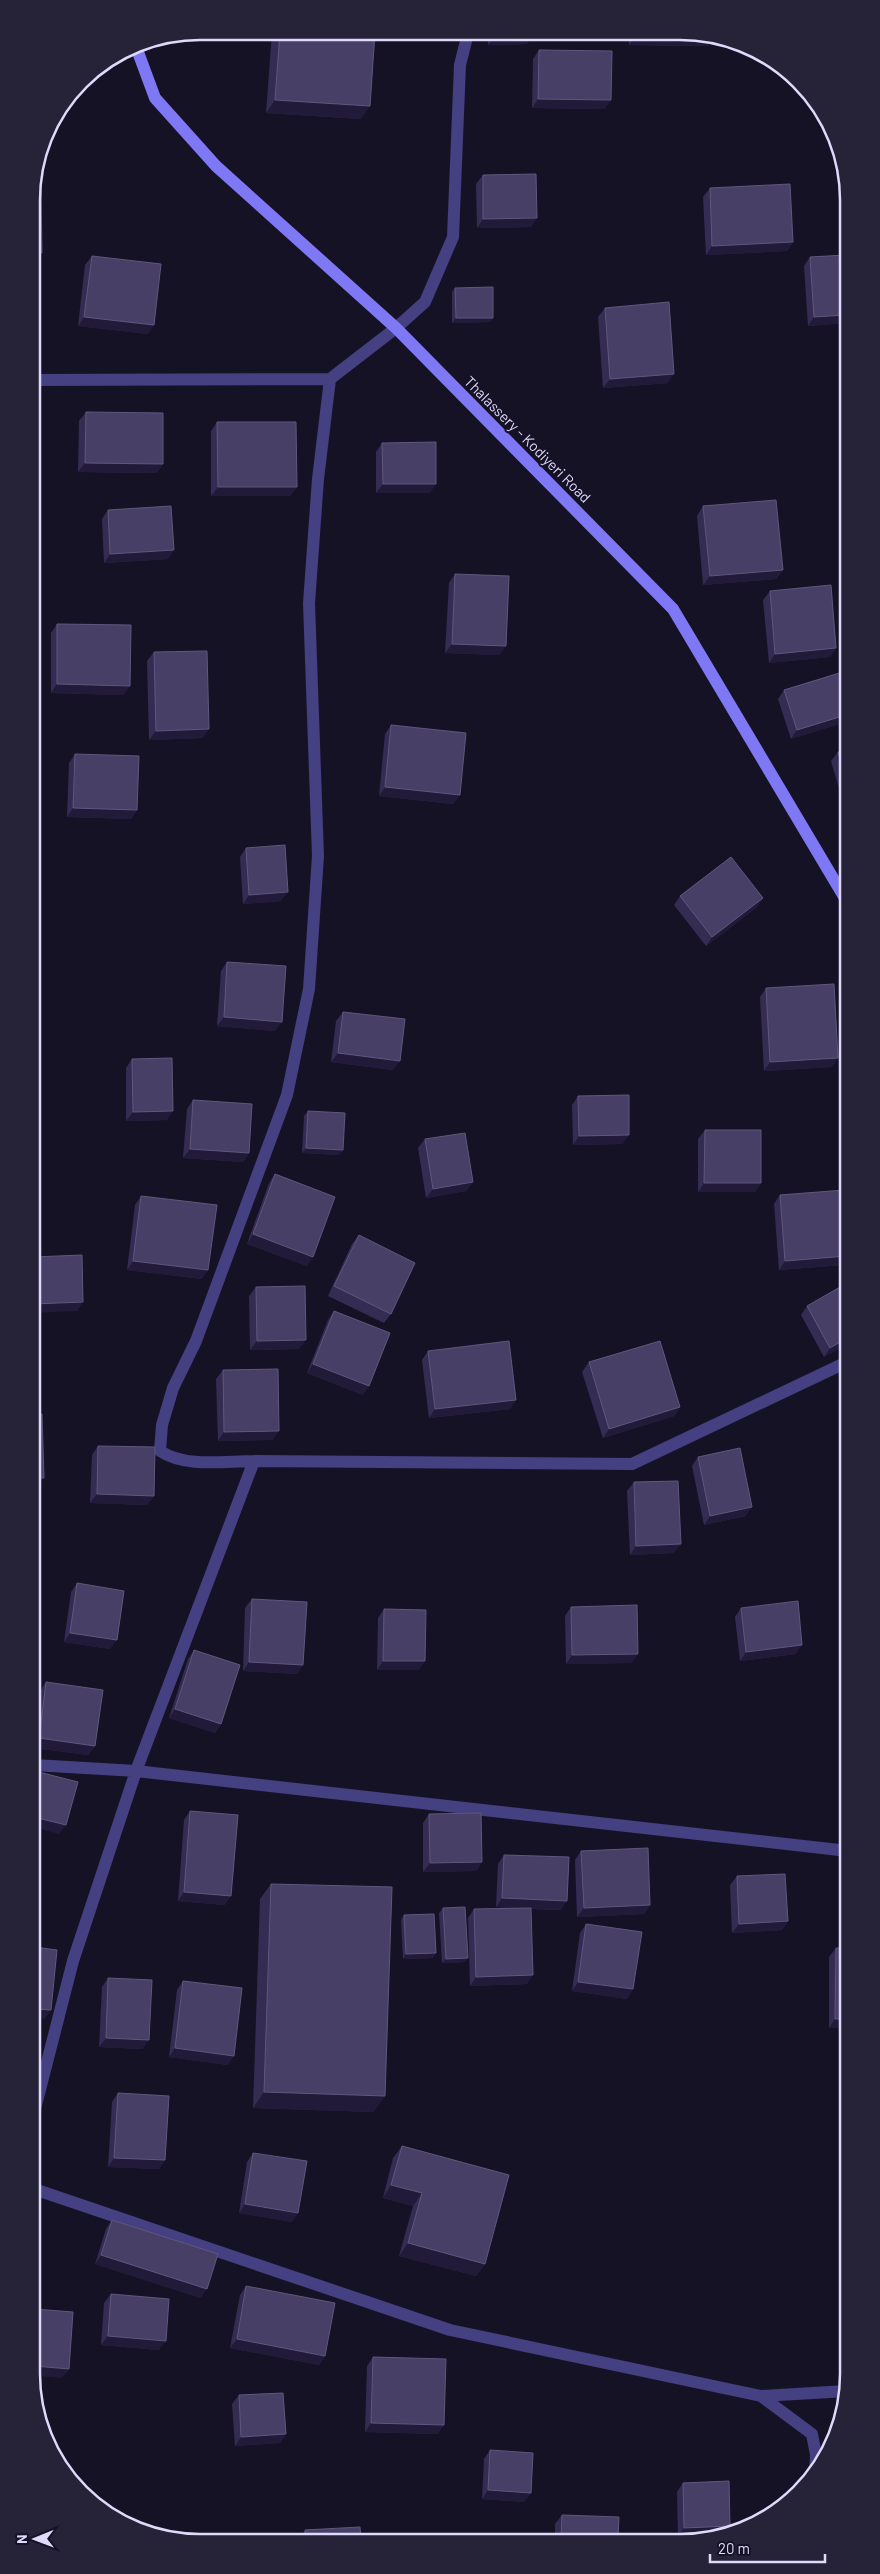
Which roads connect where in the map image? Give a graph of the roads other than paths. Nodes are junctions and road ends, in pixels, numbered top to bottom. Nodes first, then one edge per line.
1 (466, 40) edge
2 (138, 52) edge
3 (396, 328) junction
4 (330, 379) junction
5 (40, 380) edge
6 (840, 890) edge
7 (840, 1365) edge
8 (254, 1461) junction
9 (40, 1765) edge
10 (136, 1771) junction
11 (840, 1850) edge
12 (40, 2090) edge
13 (40, 2190) edge
14 (839, 2391) edge
15 (761, 2396) junction
16 (816, 2459) edge

1 - 3 street
2 - 3 main road, Thalassery - Kodiyeri Road
3 - 4 street
3 - 6 main road, Thalassery - Kodiyeri Road
4 - 5 street
4 - 8 street
7 - 8 street
8 - 10 street
9 - 10 street
10 - 11 street
10 - 12 street
13 - 15 street
14 - 15 street
15 - 16 street

